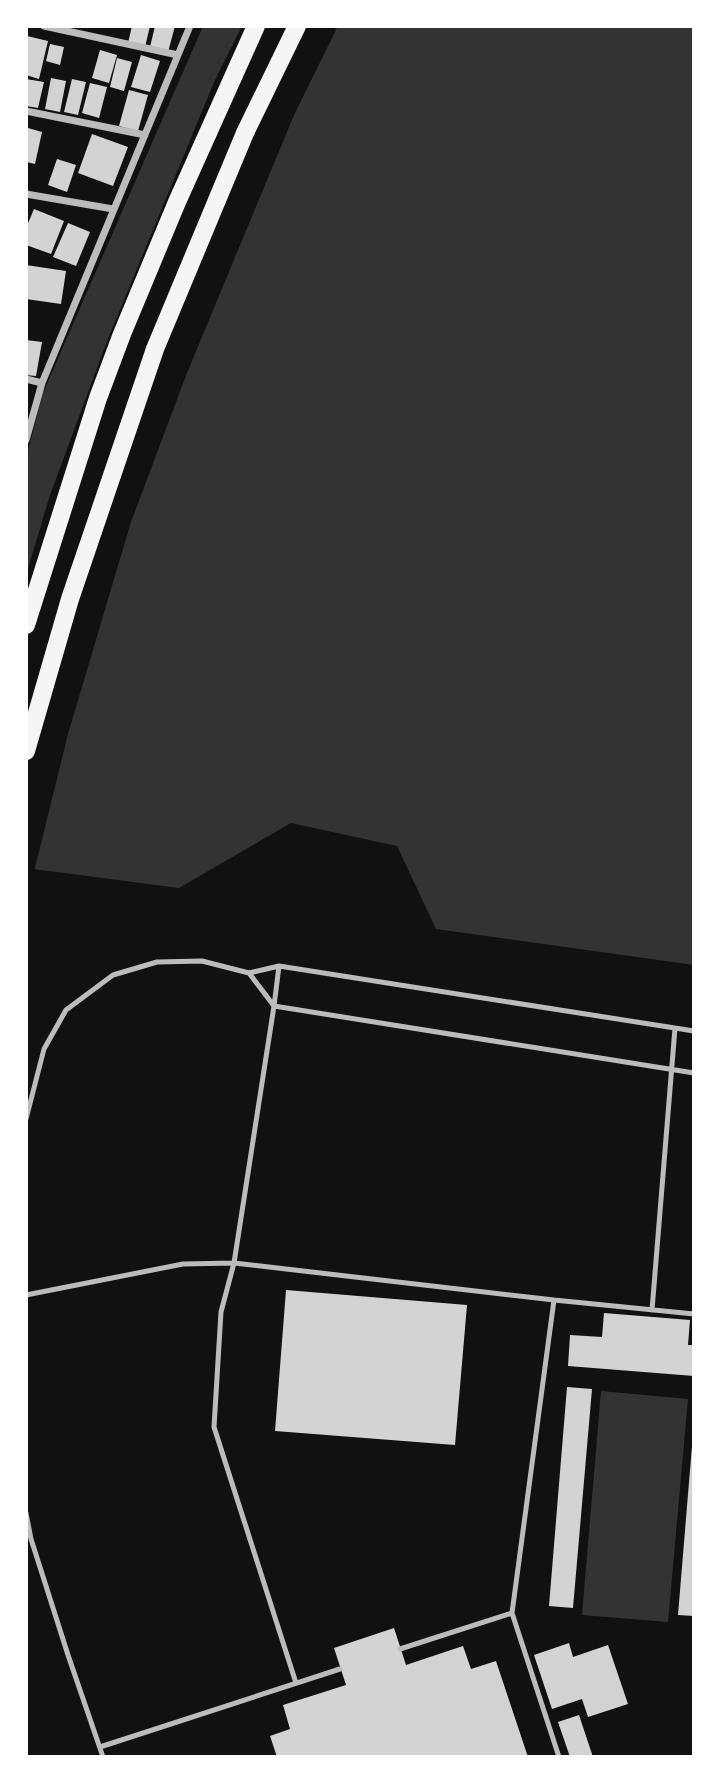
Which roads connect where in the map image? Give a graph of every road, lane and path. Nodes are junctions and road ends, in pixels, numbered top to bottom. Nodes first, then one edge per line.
1 (44, 26) edge
2 (190, 26) edge
3 (256, 26) edge
4 (297, 26) edge
5 (178, 55) junction
6 (26, 111) edge
7 (145, 135) junction
8 (26, 194) edge
9 (113, 209) junction
10 (26, 379) edge
11 (42, 383) junction
12 (26, 440) edge
13 (26, 625) edge
14 (26, 751) edge
15 (279, 967) junction
16 (249, 973) junction
17 (274, 1006) junction
18 (675, 1028) junction
19 (694, 1031) edge
20 (672, 1070) junction
21 (694, 1073) edge
22 (26, 1119) edge
23 (234, 1263) junction
24 (26, 1294) edge
25 (554, 1300) junction
26 (652, 1310) junction
27 (694, 1314) edge
28 (26, 1513) edge
29 (512, 1613) junction
30 (400, 1649) dead end
31 (340, 1669) dead end
32 (296, 1683) junction
33 (100, 1747) junction
34 (103, 1757) edge
35 (559, 1757) edge

1 - 5 street
2 - 5 street
3 - 13 highway
4 - 14 highway
5 - 7 street
6 - 7 street
7 - 9 street
8 - 9 street
9 - 11 street
10 - 11 street
11 - 12 street
15 - 16 lane
15 - 17 lane
15 - 18 lane
16 - 17 lane
16 - 22 lane
17 - 20 lane
17 - 23 lane
18 - 19 lane
18 - 20 lane
20 - 21 lane
20 - 26 lane
23 - 24 lane
23 - 25 lane
23 - 32 lane
25 - 26 lane
25 - 29 lane
26 - 27 lane
28 - 33 lane
29 - 30 lane
29 - 35 lane
31 - 32 lane
32 - 33 lane
33 - 34 lane

